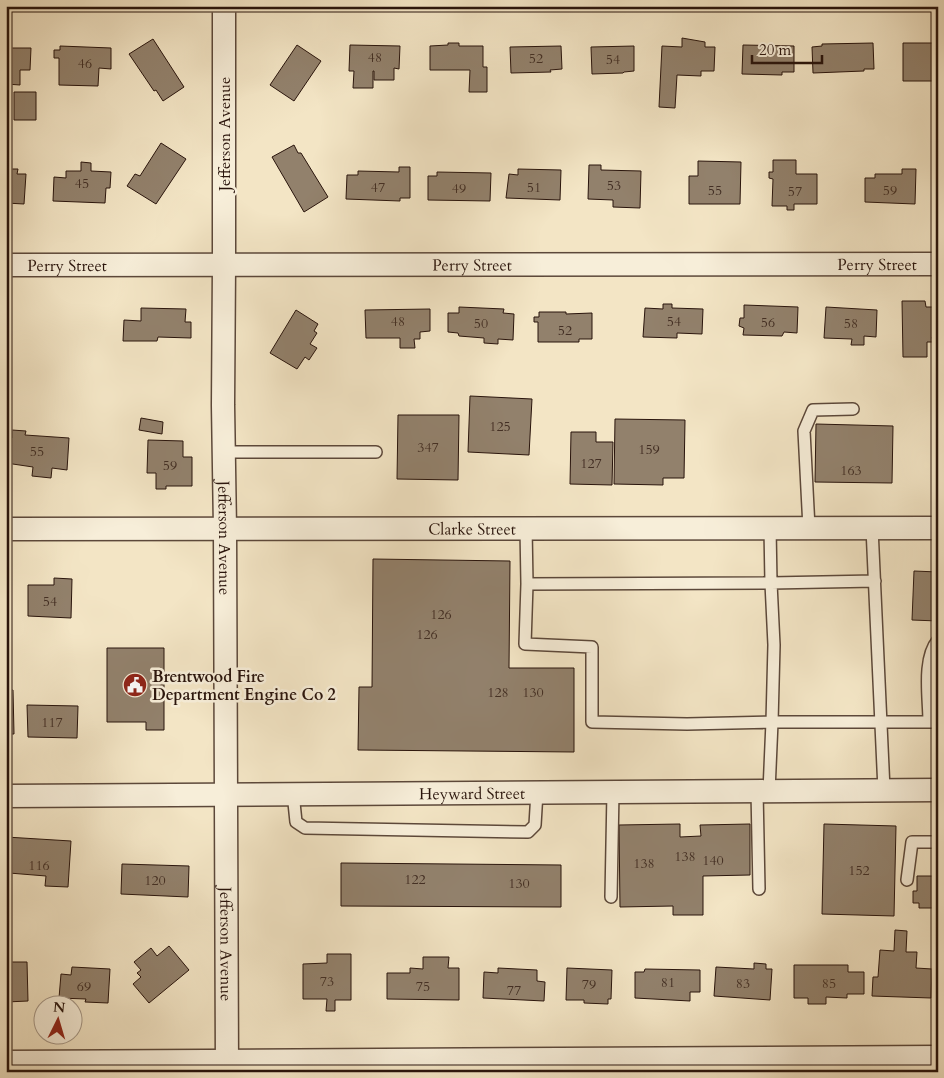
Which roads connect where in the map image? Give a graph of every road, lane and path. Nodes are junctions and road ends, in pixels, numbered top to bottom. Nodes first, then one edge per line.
1 (224, 6) edge
2 (938, 264) edge
3 (6, 265) edge
4 (224, 266) junction
5 (853, 410) dead end
6 (224, 452) junction
7 (376, 452) dead end
8 (526, 528) junction
9 (770, 528) junction
10 (808, 528) junction
11 (872, 528) junction
12 (938, 528) edge
13 (6, 529) edge
14 (225, 529) junction
15 (875, 581) junction
16 (771, 583) junction
17 (527, 584) junction
18 (938, 640) edge
19 (772, 722) junction
20 (934, 722) edge
21 (881, 723) junction
22 (884, 790) junction
23 (938, 790) edge
24 (763, 791) junction
25 (537, 792) junction
26 (613, 792) junction
27 (225, 794) junction
28 (293, 794) junction
29 (6, 796) edge
30 (938, 842) edge
31 (907, 880) dead end
32 (759, 889) dead end
33 (611, 897) dead end
34 (938, 1057) edge
35 (6, 1062) edge
36 (227, 1067) edge

1 - 4 street, Jefferson Avenue
2 - 4 street, Perry Street
3 - 4 street, Perry Street
4 - 6 street, Jefferson Avenue
5 - 10 lane
6 - 7 lane
6 - 14 street, Jefferson Avenue
8 - 9 street, Clarke Street
8 - 14 street, Clarke Street
8 - 17 lane
9 - 10 street, Clarke Street
9 - 16 lane
10 - 11 street, Clarke Street
11 - 12 street, Clarke Street
11 - 15 lane
13 - 14 street, Clarke Street
14 - 27 street, Jefferson Avenue
15 - 16 lane
15 - 21 lane
16 - 17 lane
16 - 19 lane
17 - 19 lane
18 - 20 lane
19 - 21 lane
19 - 24 lane
20 - 21 lane
21 - 22 lane
22 - 23 street, Heyward Street
22 - 24 street, Heyward Street
24 - 26 street, Heyward Street
24 - 32 lane
25 - 26 street, Heyward Street
25 - 28 street, Heyward Street
25 - 28 lane
26 - 33 lane
27 - 28 street, Heyward Street
27 - 29 street, Heyward Street
27 - 36 street, Jefferson Avenue
30 - 31 lane
34 - 36 street
35 - 36 street

